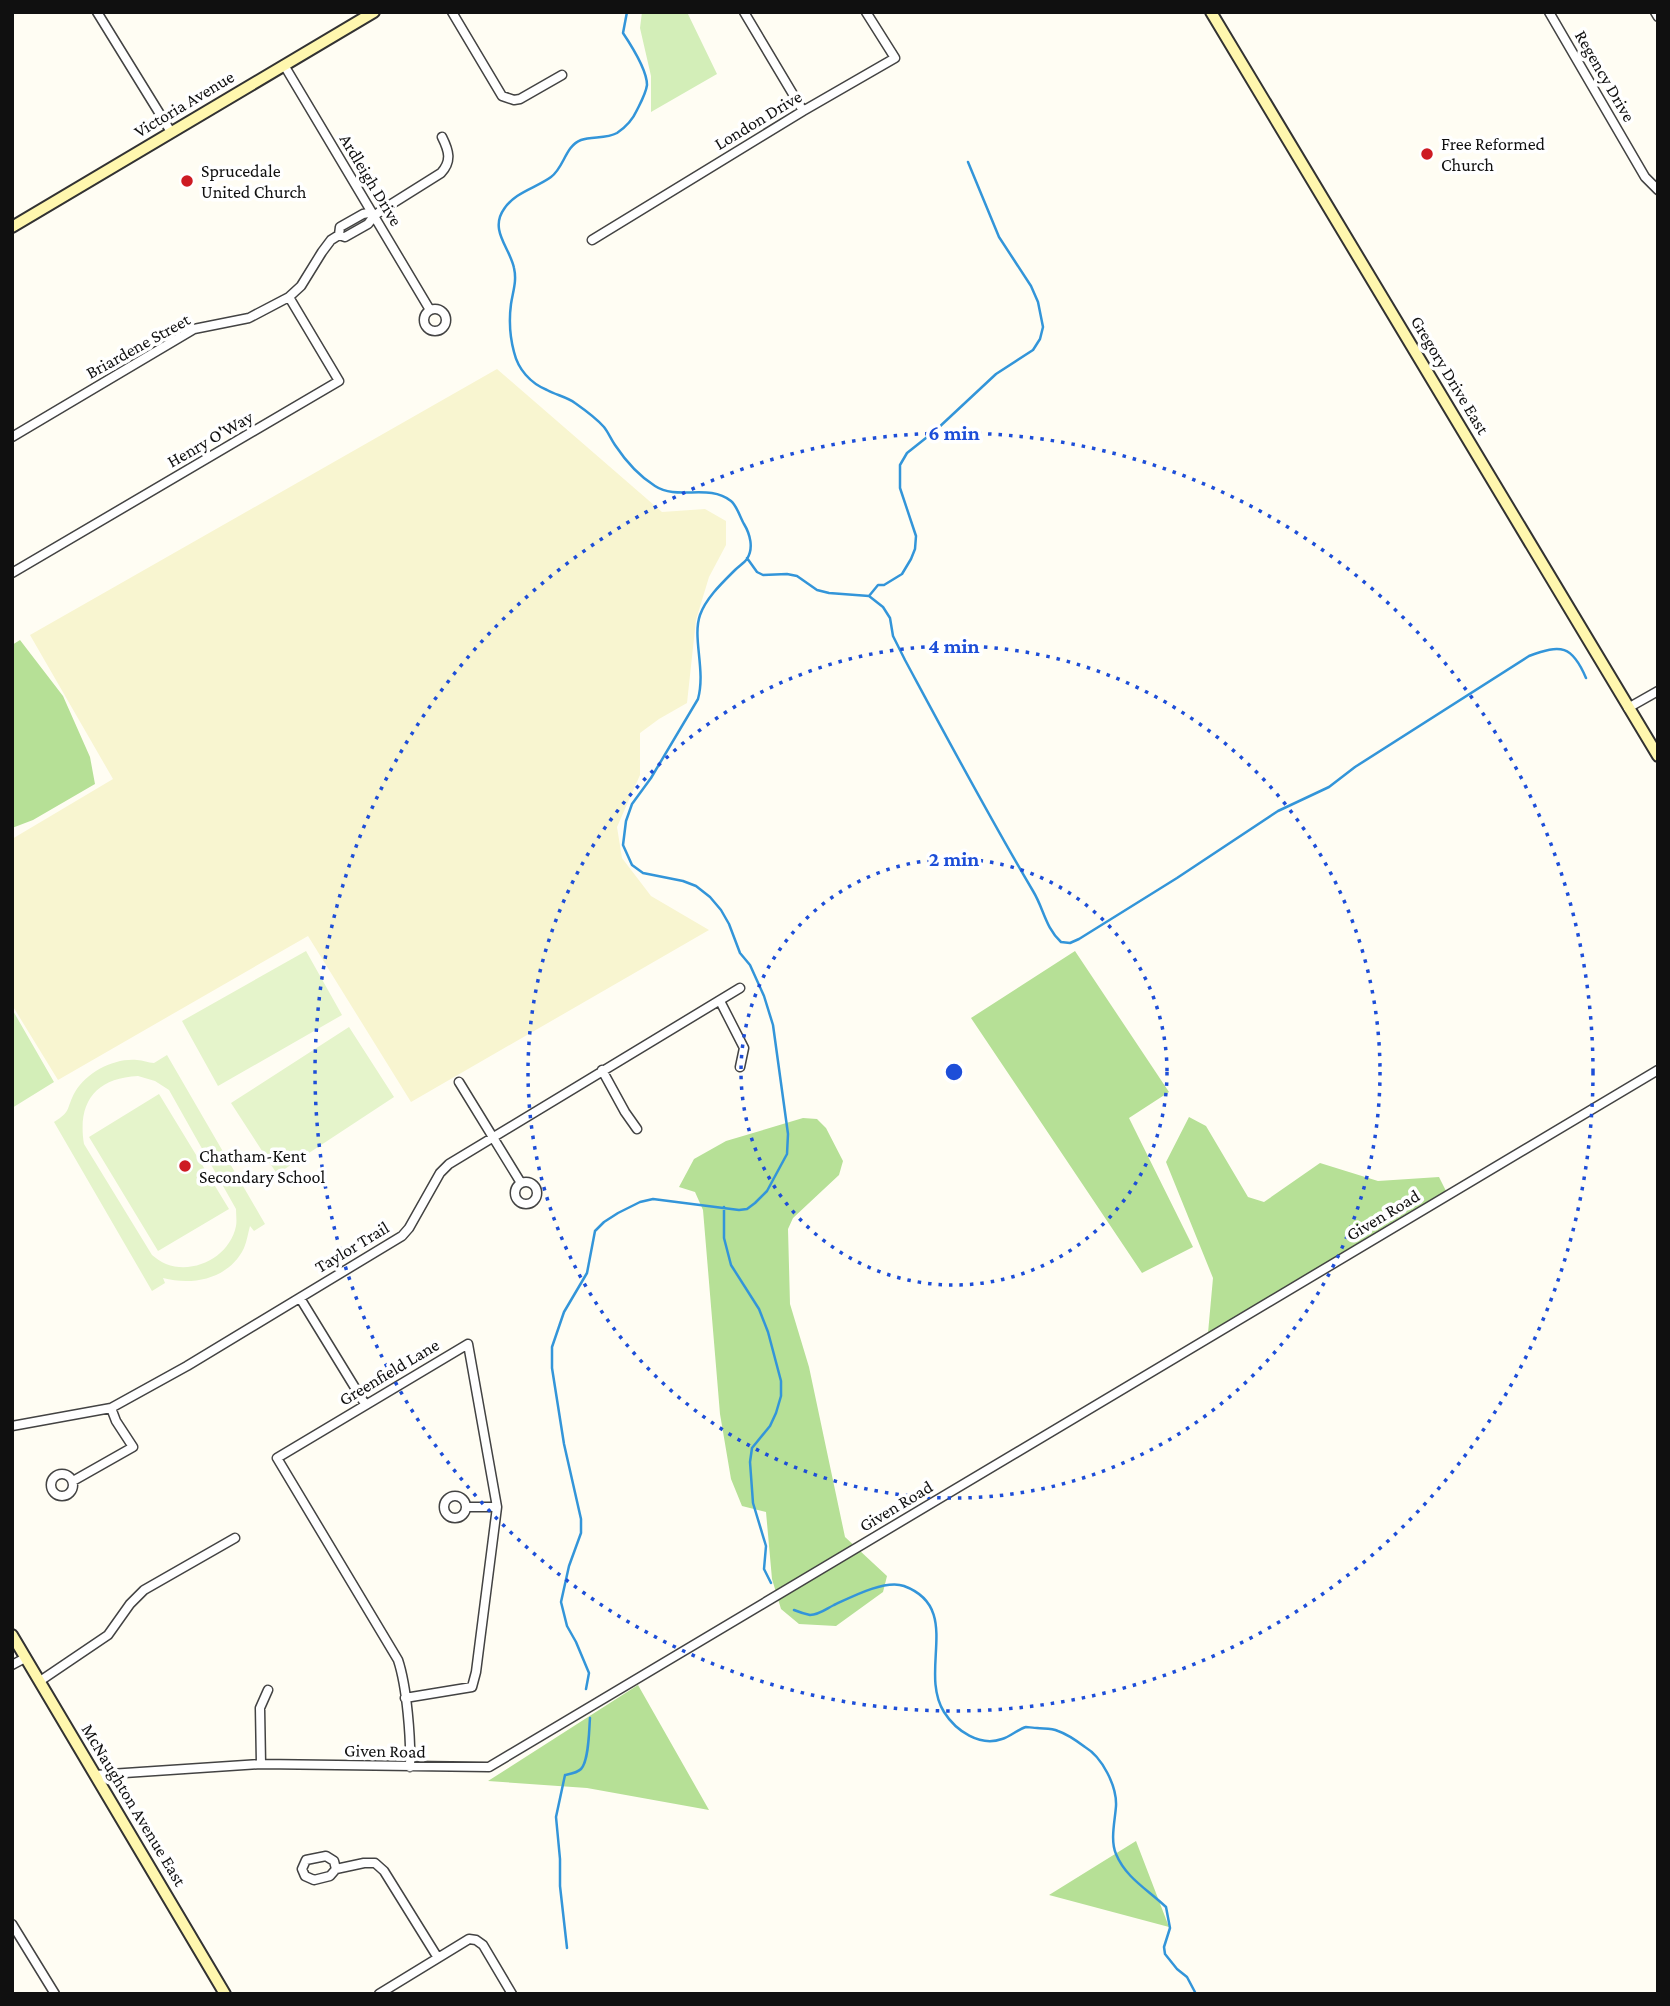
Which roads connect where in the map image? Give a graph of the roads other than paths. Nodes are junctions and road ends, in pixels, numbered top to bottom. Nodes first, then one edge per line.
1 (97, 12) edge
2 (374, 12) edge
3 (452, 12) edge
4 (744, 12) edge
5 (866, 12) edge
6 (1211, 12) edge
7 (1549, 12) edge
8 (1655, 12) edge
9 (1658, 17) edge
10 (284, 65) junction
11 (562, 75) dead end
12 (803, 111) junction
13 (171, 132) junction
14 (442, 137) dead end
15 (1658, 190) edge
16 (374, 216) junction
17 (12, 227) edge
18 (592, 240) dead end
19 (289, 297) junction
20 (430, 310) dead end
21 (12, 438) edge
22 (12, 573) edge
23 (1658, 691) edge
24 (1628, 708) junction
25 (1658, 756) edge
26 (740, 988) dead end
27 (720, 1001) junction
28 (740, 1066) dead end
29 (602, 1070) junction
30 (1658, 1070) edge
31 (459, 1082) dead end
32 (637, 1129) dead end
33 (494, 1138) junction
34 (521, 1184) dead end
35 (300, 1298) junction
36 (365, 1404) junction
37 (111, 1408) junction
38 (12, 1426) edge
39 (73, 1481) dead end
40 (466, 1507) dead end
41 (497, 1507) junction
42 (234, 1538) dead end
43 (12, 1635) edge
44 (25, 1658) junction
45 (12, 1665) edge
46 (40, 1681) junction
47 (268, 1690) dead end
48 (405, 1698) junction
49 (261, 1764) junction
50 (410, 1767) junction
51 (95, 1774) junction
52 (336, 1869) dead end
53 (12, 1924) edge
54 (438, 1958) junction
55 (55, 1994) edge
56 (225, 1994) edge
57 (379, 1994) edge
58 (512, 1994) edge

1 - 13 street
2 - 10 street, Victoria Avenue
3 - 11 street
4 - 12 street
5 - 12 street, London Drive
6 - 24 street, Gregory Drive East
7 - 15 street, Regency Drive
8 - 9 street
10 - 13 street, Victoria Avenue
10 - 16 street, Ardleigh Drive
12 - 18 street, London Drive
13 - 17 street, Victoria Avenue
14 - 16 street, Briardene Street
16 - 19 street, Briardene Street
16 - 20 street, Ardleigh Drive
19 - 21 street, Briardene Street
19 - 22 street, Henry O'Way
23 - 24 street
24 - 25 street, Gregory Drive East
26 - 27 street, Taylor Trail
27 - 28 street
27 - 29 street, Taylor Trail
29 - 32 street
29 - 33 street, Taylor Trail
30 - 50 street, Given Road
31 - 33 street
33 - 34 street
33 - 35 street, Taylor Trail
35 - 36 street
35 - 37 street, Taylor Trail
36 - 41 street, Greenfield Lane
36 - 48 street, Greenfield Lane
37 - 38 street, Taylor Trail
37 - 39 street
40 - 41 street
41 - 48 street, Greenfield Lane
42 - 46 street
43 - 44 street, McNaughton Avenue East
44 - 45 street
44 - 46 street, McNaughton Avenue East
46 - 51 street, McNaughton Avenue East
47 - 49 street
48 - 50 street, Greenfield Lane
49 - 50 street, Given Road
49 - 51 street, Given Road
51 - 56 street, McNaughton Avenue East
52 - 54 street
53 - 55 street
54 - 57 street
54 - 58 street

